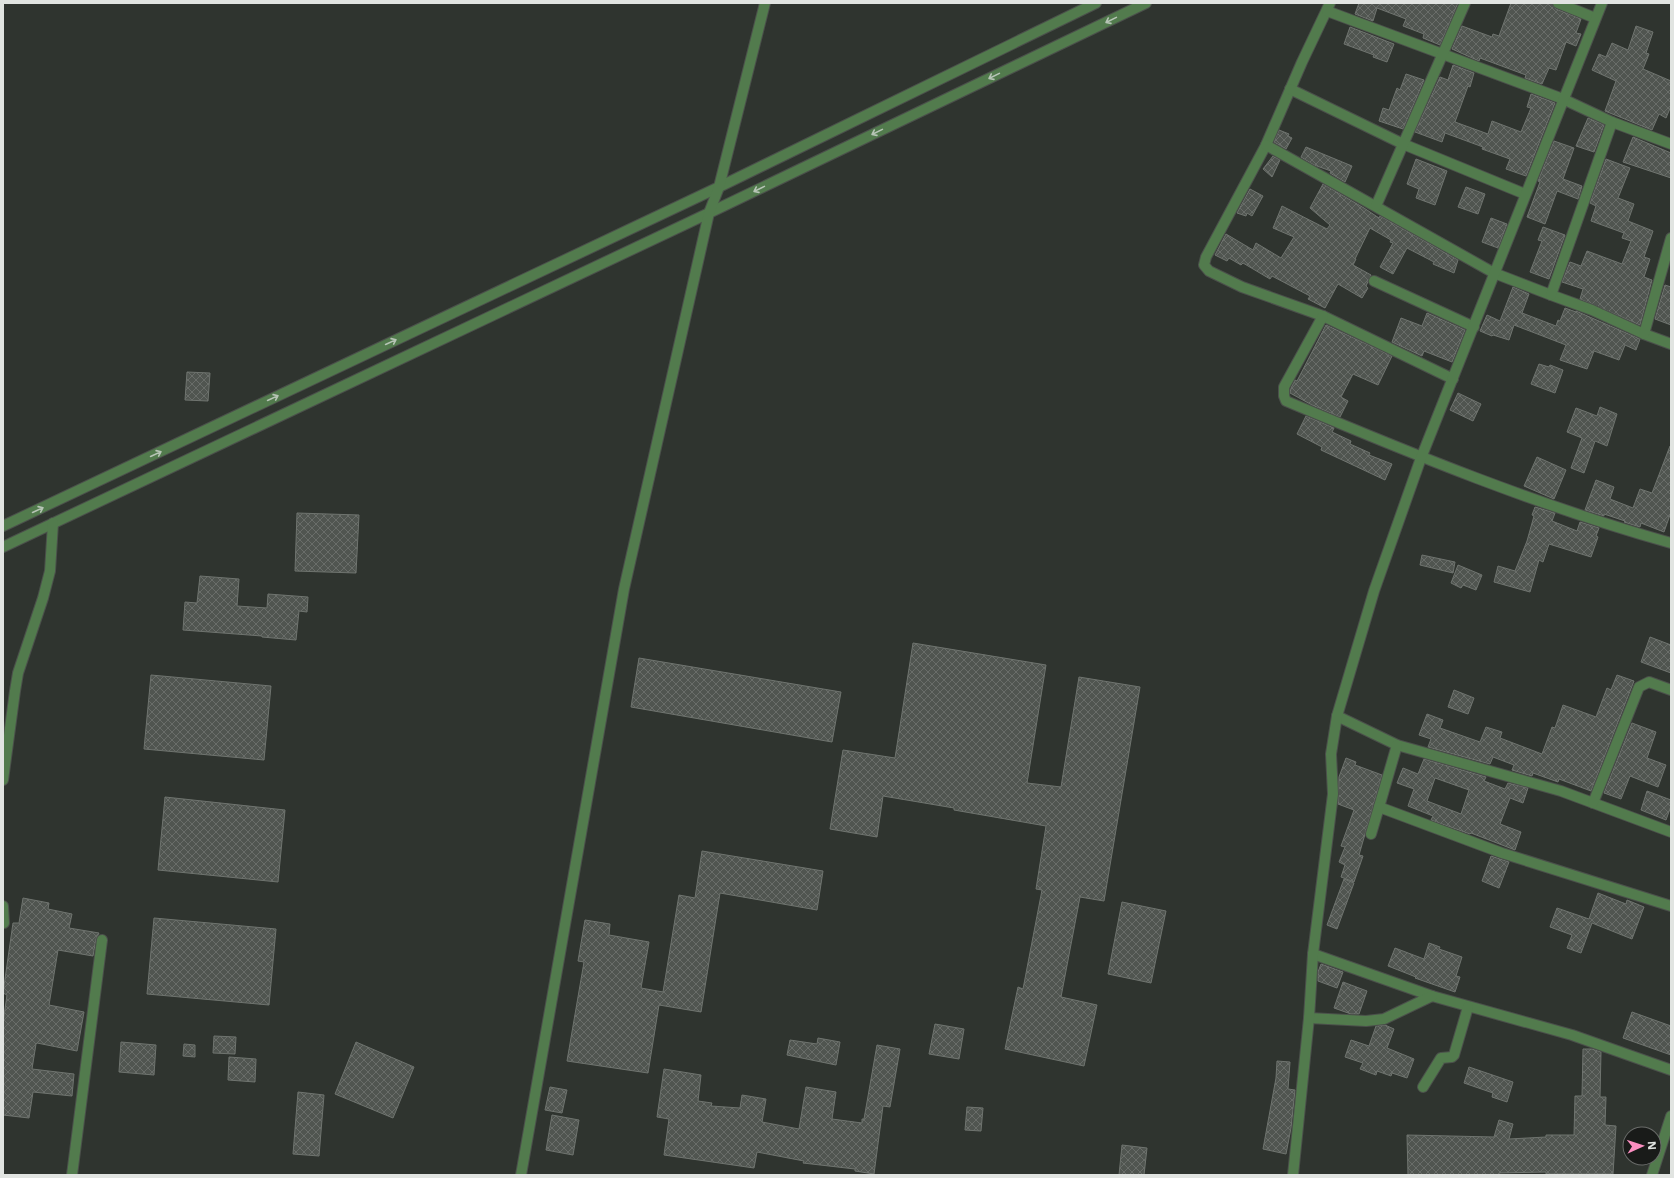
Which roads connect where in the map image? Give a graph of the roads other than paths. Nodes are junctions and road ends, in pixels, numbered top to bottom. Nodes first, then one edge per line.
1 (765, 3) edge
2 (1096, 3) edge
3 (1146, 3) edge
4 (1465, 3) edge
5 (1558, 3) edge
6 (1602, 3) edge
7 (1328, 7) edge
8 (1595, 18) junction
9 (1442, 54) junction
10 (1290, 89) junction
11 (1563, 99) junction
12 (1612, 122) junction
13 (1403, 144) junction
14 (1671, 144) edge
15 (1266, 145) junction
16 (719, 187) junction
17 (1525, 194) junction
18 (1376, 206) junction
19 (709, 213) junction
20 (1671, 238) edge
21 (1494, 273) junction
22 (1374, 281) dead end
23 (1551, 295) junction
24 (1323, 316) junction
25 (1474, 327) junction
26 (1644, 334) junction
27 (1671, 344) edge
28 (1453, 379) junction
29 (1421, 458) junction
30 (54, 523) junction
31 (3, 526) edge
32 (1671, 543) edge
33 (3, 547) edge
34 (1671, 690) edge
35 (1337, 716) junction
36 (1397, 745) junction
37 (3, 780) edge
38 (1592, 803) junction
39 (1379, 807) junction
40 (1671, 832) edge
41 (1371, 834) dead end
42 (3, 906) edge
43 (1671, 906) edge
44 (4, 923) dead end
45 (102, 940) dead end
46 (1313, 954) junction
47 (1432, 996) junction
48 (1468, 1007) junction
49 (1309, 1018) junction
50 (1671, 1070) edge
51 (1423, 1087) dead end
52 (1671, 1116) edge
53 (72, 1175) edge
54 (521, 1175) edge
55 (1293, 1175) edge
56 (1652, 1175) edge

1 - 16 street
2 - 16 street
3 -> 19 street
4 - 9 street
5 - 8 street
6 - 8 street
7 - 9 street
7 - 10 street
8 - 11 street
9 - 11 street
9 - 13 street
10 - 13 street
10 - 15 street
11 - 12 street
11 - 17 street
12 - 14 street
12 - 23 street
13 - 17 street
13 - 18 street
15 - 18 street
15 - 24 street
16 - 19 street
31 -> 16 street
17 - 21 street
18 - 21 street
19 - 30 street
19 - 54 street
20 - 26 street
21 - 23 street
21 - 25 street
22 - 25 street
23 - 26 street
24 - 28 street
24 - 29 street
25 - 28 street
26 - 27 street
28 - 29 street
29 - 32 street
29 - 35 street
30 - 33 street
30 - 37 street
34 - 38 street
35 - 36 street
35 - 46 street
36 - 38 street
36 - 39 street
38 - 40 street
39 - 41 street
39 - 43 street
42 - 44 street
45 - 53 street
46 - 47 street
46 - 49 street
47 - 48 street
47 - 49 street
48 - 50 street
48 - 51 street
49 - 55 street
52 - 56 street

